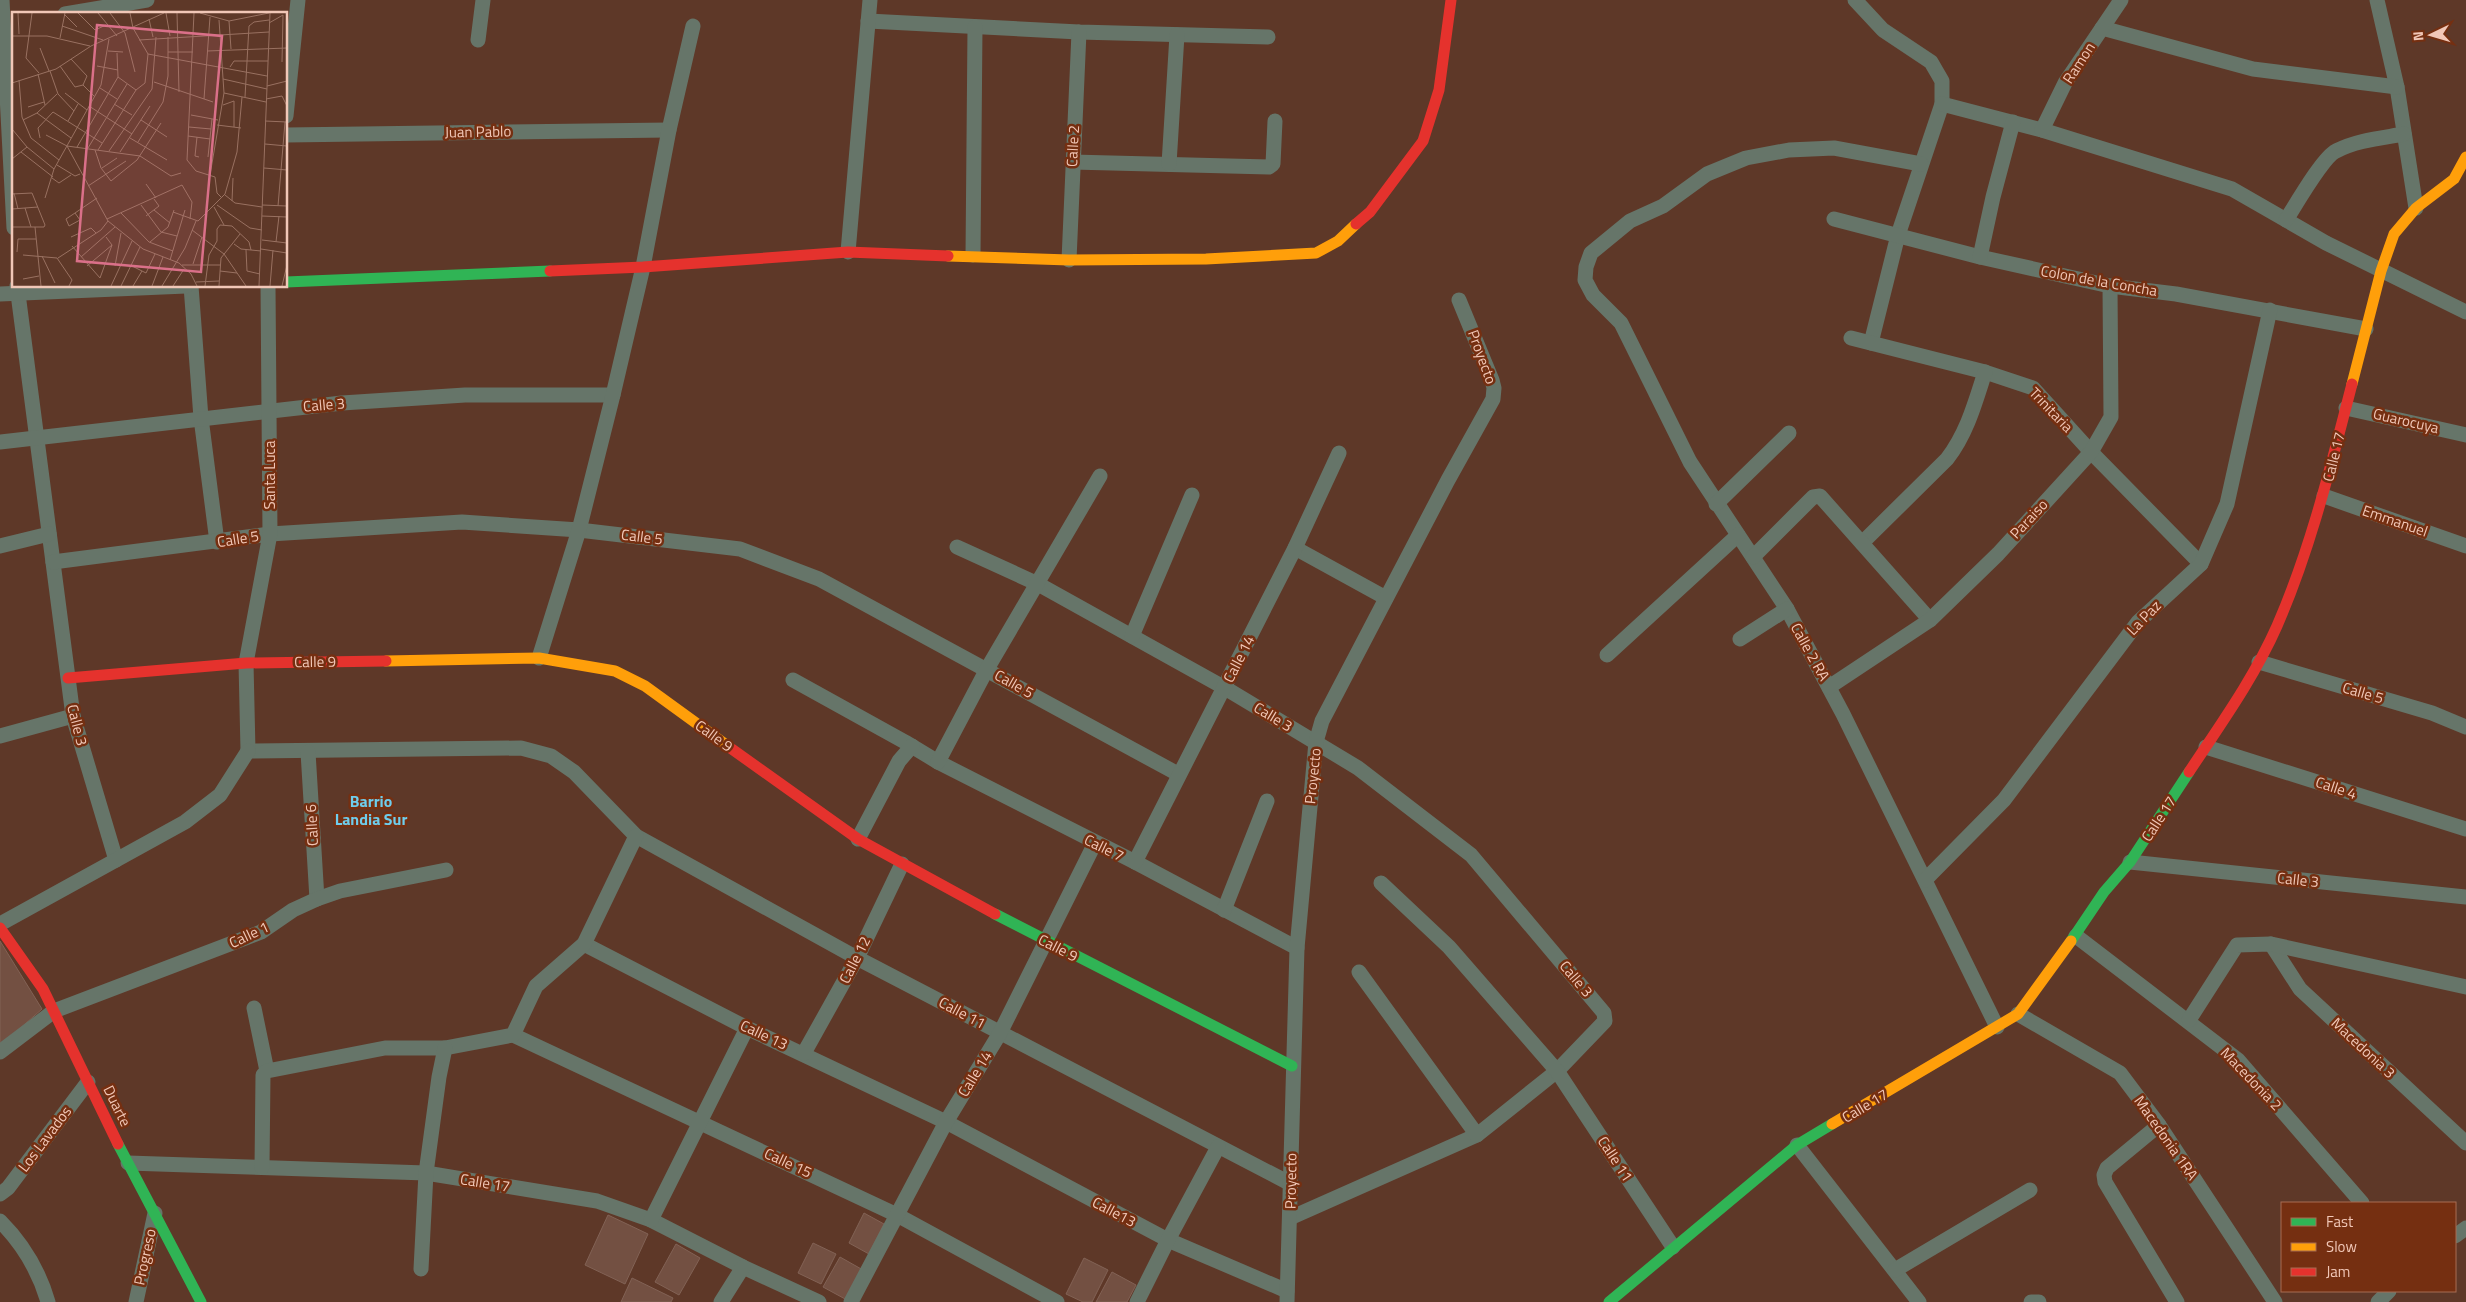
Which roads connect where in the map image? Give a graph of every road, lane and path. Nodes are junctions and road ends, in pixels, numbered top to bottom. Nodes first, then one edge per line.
1 (2, 0) edge
2 (142, 0) edge
3 (147, 0) edge
4 (298, 0) edge
5 (483, 0) edge
6 (870, 0) edge
7 (1451, 0) edge
8 (1854, 0) edge
9 (2121, 0) edge
10 (2377, 0) edge
11 (76, 12) edge
12 (868, 21) junction
13 (6, 24) edge
14 (693, 26) dead end
15 (975, 27) junction
16 (2102, 28) junction
17 (1079, 32) junction
18 (1177, 35) junction
19 (1268, 37) dead end
20 (478, 40) dead end
21 (2397, 87) junction
22 (288, 97) edge
23 (1942, 104) junction
24 (1275, 121) dead end
25 (2013, 122) junction
26 (669, 130) junction
27 (2042, 130) junction
28 (2404, 134) junction
29 (288, 135) edge
30 (8, 146) edge
31 (2466, 157) edge
32 (1072, 162) junction
33 (1169, 164) junction
34 (1921, 164) junction
35 (2460, 183) edge
36 (12, 201) edge
37 (2416, 208) junction
38 (1834, 219) dead end
39 (2286, 220) junction
40 (1898, 235) junction
41 (848, 252) junction
42 (973, 255) junction
43 (1980, 257) junction
44 (1068, 260) junction
45 (643, 267) junction
46 (2381, 270) junction
47 (288, 282) edge
48 (2110, 286) junction
49 (102, 288) edge
50 (191, 288) edge
51 (268, 288) edge
52 (18, 290) edge
53 (0, 294) edge
54 (1460, 300) dead end
55 (2270, 310) junction
56 (2466, 312) edge
57 (2366, 329) junction
58 (1851, 338) dead end
59 (1871, 343) junction
60 (1985, 372) junction
61 (613, 394) junction
62 (2346, 408) junction
63 (270, 409) junction
64 (201, 418) junction
65 (1789, 433) dead end
66 (2466, 435) edge
67 (37, 437) junction
68 (0, 442) edge
69 (2091, 452) junction
70 (1340, 453) dead end
71 (1100, 476) dead end
72 (1192, 494) dead end
73 (2324, 496) junction
74 (1716, 504) junction
75 (579, 530) junction
76 (49, 534) junction
77 (270, 534) junction
78 (1738, 535) junction
79 (216, 542) junction
80 (1862, 543) junction
81 (0, 546) edge
82 (2466, 546) edge
83 (957, 547) dead end
84 (1295, 548) junction
85 (1753, 557) junction
86 (53, 562) junction
87 (2201, 564) junction
88 (1038, 584) junction
89 (1386, 598) junction
90 (1787, 609) junction
91 (1930, 620) junction
92 (1132, 636) junction
93 (1740, 639) dead end
94 (1607, 655) dead end
95 (539, 658) junction
96 (2259, 662) junction
97 (246, 663) junction
98 (986, 669) junction
99 (68, 678) junction
100 (793, 680) dead end
101 (1829, 687) junction
102 (1225, 688) junction
103 (73, 716) junction
104 (2466, 727) edge
105 (0, 736) edge
106 (1316, 742) junction
107 (912, 746) junction
108 (2206, 747) junction
109 (248, 751) junction
110 (308, 752) junction
111 (938, 762) junction
112 (1178, 774) junction
113 (1267, 801) dead end
114 (2466, 830) edge
115 (636, 836) junction
116 (858, 839) junction
117 (1095, 843) junction
118 (116, 860) junction
119 (1135, 862) junction
120 (2130, 862) junction
121 (902, 864) junction
122 (446, 870) dead end
123 (1925, 880) junction
124 (1382, 883) dead end
125 (2466, 898) edge
126 (316, 899) junction
127 (1224, 910) junction
128 (0, 924) edge
129 (0, 928) edge
130 (2076, 936) junction
131 (1046, 942) junction
132 (584, 944) junction
133 (2271, 944) junction
134 (1296, 948) junction
135 (857, 958) junction
136 (1359, 972) dead end
137 (2466, 986) edge
138 (254, 1008) dead end
139 (54, 1011) junction
140 (2018, 1014) junction
141 (2189, 1020) junction
142 (1997, 1026) junction
143 (747, 1028) junction
144 (1000, 1033) junction
145 (513, 1035) junction
146 (446, 1048) junction
147 (0, 1052) edge
148 (804, 1053) junction
149 (1292, 1066) junction
150 (1557, 1070) junction
151 (267, 1071) junction
152 (88, 1082) junction
153 (700, 1122) junction
154 (946, 1122) junction
155 (2159, 1125) junction
156 (1477, 1135) junction
157 (2466, 1143) edge
158 (1797, 1146) junction
159 (1218, 1147) junction
160 (128, 1163) junction
161 (262, 1167) junction
162 (426, 1173) junction
163 (1291, 1184) junction
164 (2030, 1190) dead end
165 (0, 1194) edge
166 (2361, 1202) edge
167 (155, 1213) junction
168 (897, 1215) junction
169 (1290, 1218) junction
170 (651, 1220) junction
171 (0, 1221) edge
172 (1168, 1240) junction
173 (1673, 1247) junction
174 (744, 1267) junction
175 (422, 1269) dead end
176 (1895, 1270) junction
177 (2388, 1292) edge
178 (1287, 1297) edge
179 (48, 1302) edge
180 (136, 1302) edge
181 (201, 1302) edge
182 (722, 1302) edge
183 (819, 1302) edge
184 (851, 1302) edge
185 (1056, 1302) edge
186 (1137, 1302) edge
187 (1609, 1302) edge
188 (1919, 1302) edge
189 (2031, 1302) edge
190 (2039, 1302) edge
191 (2176, 1302) edge
192 (2275, 1302) edge
193 (2378, 1302) edge

1 - 13 street
2 - 3 street
2 - 11 street
4 - 22 street
5 - 20 street
6 - 12 street
7 - 44 street
8 - 23 street
9 - 16 street, Ramon
10 - 21 street
12 - 15 street
12 - 41 street
13 - 30 street
14 - 26 street
15 - 17 street
15 - 42 street
16 - 21 street
16 - 27 street, Ramon
17 - 18 street
17 - 32 street, Calle 2
18 - 19 street
18 - 33 street
21 - 28 street
23 - 25 street
23 - 34 street
24 - 33 street
25 - 27 street
25 - 43 street
26 - 29 street, Juan Pablo
26 - 45 street
27 - 39 street
28 - 37 street
28 - 39 street
30 - 36 street
31 - 35 street, Calle 17
32 - 33 street
32 - 44 street, Calle 2
34 - 40 street
34 - 74 street, Calle 2 RA
35 - 37 street, Calle 17
37 - 46 street, Calle 17
38 - 40 street, Colon de la Concha
39 - 46 street
40 - 43 street, Colon de la Concha
40 - 59 street
41 - 42 street
41 - 45 street
42 - 44 street
43 - 48 street, Colon de la Concha
45 - 47 street
45 - 61 street
46 - 56 street
46 - 57 street, Calle 17
48 - 55 street, Colon de la Concha
48 - 69 street, Paraiso
49 - 52 street
50 - 64 street
51 - 63 street, Santa Luca
52 - 53 street
52 - 67 street, Calle 3
54 - 89 street, Proyecto
55 - 57 street, Colon de la Concha
55 - 87 street, La Paz
57 - 62 street, Calle 17
58 - 59 street, Trinitaria
59 - 60 street, Trinitaria
60 - 69 street, Trinitaria
60 - 80 street
61 - 63 street, Calle 3
61 - 75 street
62 - 66 street, Guarocuya
62 - 73 street, Calle 17
63 - 64 street, Calle 3
63 - 77 street, Santa Luca
64 - 67 street, Calle 3
64 - 79 street
65 - 74 street
67 - 68 street, Calle 3
67 - 76 street, Calle 3
69 - 87 street, Trinitaria
69 - 91 street, Paraiso
70 - 84 street, Calle 14
71 - 88 street
72 - 92 street
73 - 82 street, Emmanuel
73 - 96 street, Calle 17
74 - 78 street, Calle 2 RA
75 - 77 street, Calle 5
75 - 95 street
75 - 98 street, Calle 5
76 - 81 street
76 - 86 street, Calle 3
77 - 79 street, Calle 5
77 - 97 street, Santa Luca
78 - 85 street, Calle 2 RA
78 - 94 street
79 - 86 street, Calle 5
80 - 85 street
80 - 91 street
83 - 88 street, Calle 3
84 - 89 street
84 - 102 street, Calle 14
85 - 90 street, Calle 2 RA
86 - 99 street, Calle 3
87 - 123 street, La Paz
88 - 92 street, Calle 3
88 - 98 street
89 - 106 street, Proyecto
90 - 93 street
90 - 101 street, Calle 2 RA
91 - 101 street, Paraiso
92 - 102 street, Calle 3
95 - 97 street, Calle 9
95 - 116 street, Calle 9
96 - 104 street, Calle 5
96 - 108 street, Calle 17
97 - 99 street, Calle 9
97 - 109 street, Santa Luca
98 - 111 street
98 - 112 street, Calle 5
99 - 103 street, Calle 3
100 - 107 street, Calle 7
101 - 123 street, Calle 2 RA
102 - 106 street, Calle 3
102 - 112 street, Calle 14
103 - 105 street
103 - 118 street, Calle 3
106 - 134 street, Proyecto
106 - 150 street, Calle 3
107 - 111 street, Calle 7
107 - 116 street
108 - 114 street, Calle 4
108 - 120 street, Calle 17
109 - 110 street, Calle 11
109 - 118 street
110 - 115 street, Calle 11
110 - 126 street, Calle 6
111 - 117 street, Calle 7
112 - 119 street, Calle 14
113 - 127 street
115 - 132 street
115 - 135 street, Calle 11
116 - 121 street, Calle 9
117 - 119 street, Calle 7
117 - 131 street, Calle 14
118 - 128 street
119 - 127 street, Calle 7
120 - 125 street, Calle 3
120 - 130 street, Calle 17
121 - 131 street, Calle 9
121 - 135 street, Calle 12
122 - 126 street, Calle 1
123 - 142 street, Calle 2 RA
124 - 150 street, Calle 11
126 - 139 street, Calle 1
127 - 134 street, Calle 7
129 - 139 street, Duarte
130 - 140 street, Calle 17
130 - 141 street, Macedonia 2
131 - 144 street, Calle 14
131 - 149 street, Calle 9
132 - 143 street, Calle 13
132 - 145 street
133 - 137 street
133 - 141 street
133 - 157 street, Macedonia 3
134 - 149 street, Proyecto
135 - 144 street, Calle 11
135 - 148 street, Calle 12
136 - 156 street
138 - 151 street
139 - 147 street, Calle 1
139 - 152 street, Duarte
140 - 142 street, Calle 17
140 - 155 street, Macedonia 1RA
141 - 166 street, Macedonia 2
142 - 158 street, Calle 17
143 - 148 street, Calle 13
143 - 153 street
144 - 154 street, Calle 14
144 - 159 street, Calle 11
145 - 146 street
145 - 153 street, Calle 15
146 - 151 street
146 - 162 street
148 - 154 street, Calle 13
149 - 163 street, Proyecto
150 - 156 street
150 - 173 street, Calle 11
151 - 161 street
152 - 160 street, Duarte
152 - 165 street, Los Lavados
153 - 168 street, Calle 15
153 - 170 street
154 - 168 street, Calle 14
154 - 172 street, Calle13
155 - 191 street
155 - 192 street, Macedonia 1RA
156 - 169 street
158 - 173 street, Calle 17
158 - 176 street
159 - 163 street, Calle 11
159 - 172 street
160 - 161 street, Calle 17
160 - 167 street, Duarte
161 - 162 street, Calle 17
162 - 170 street, Calle 17
162 - 175 street
163 - 169 street, Proyecto
164 - 176 street
167 - 180 street, Progreso
167 - 181 street, Duarte
168 - 184 street, Calle 14
168 - 185 street, Calle 15
169 - 178 street, Proyecto
170 - 174 street, Calle 17
171 - 179 street
172 - 178 street, Calle13
172 - 186 street
173 - 187 street, Calle 17
174 - 182 street
174 - 183 street, Calle 17
176 - 188 street
177 - 193 street
189 - 190 street

